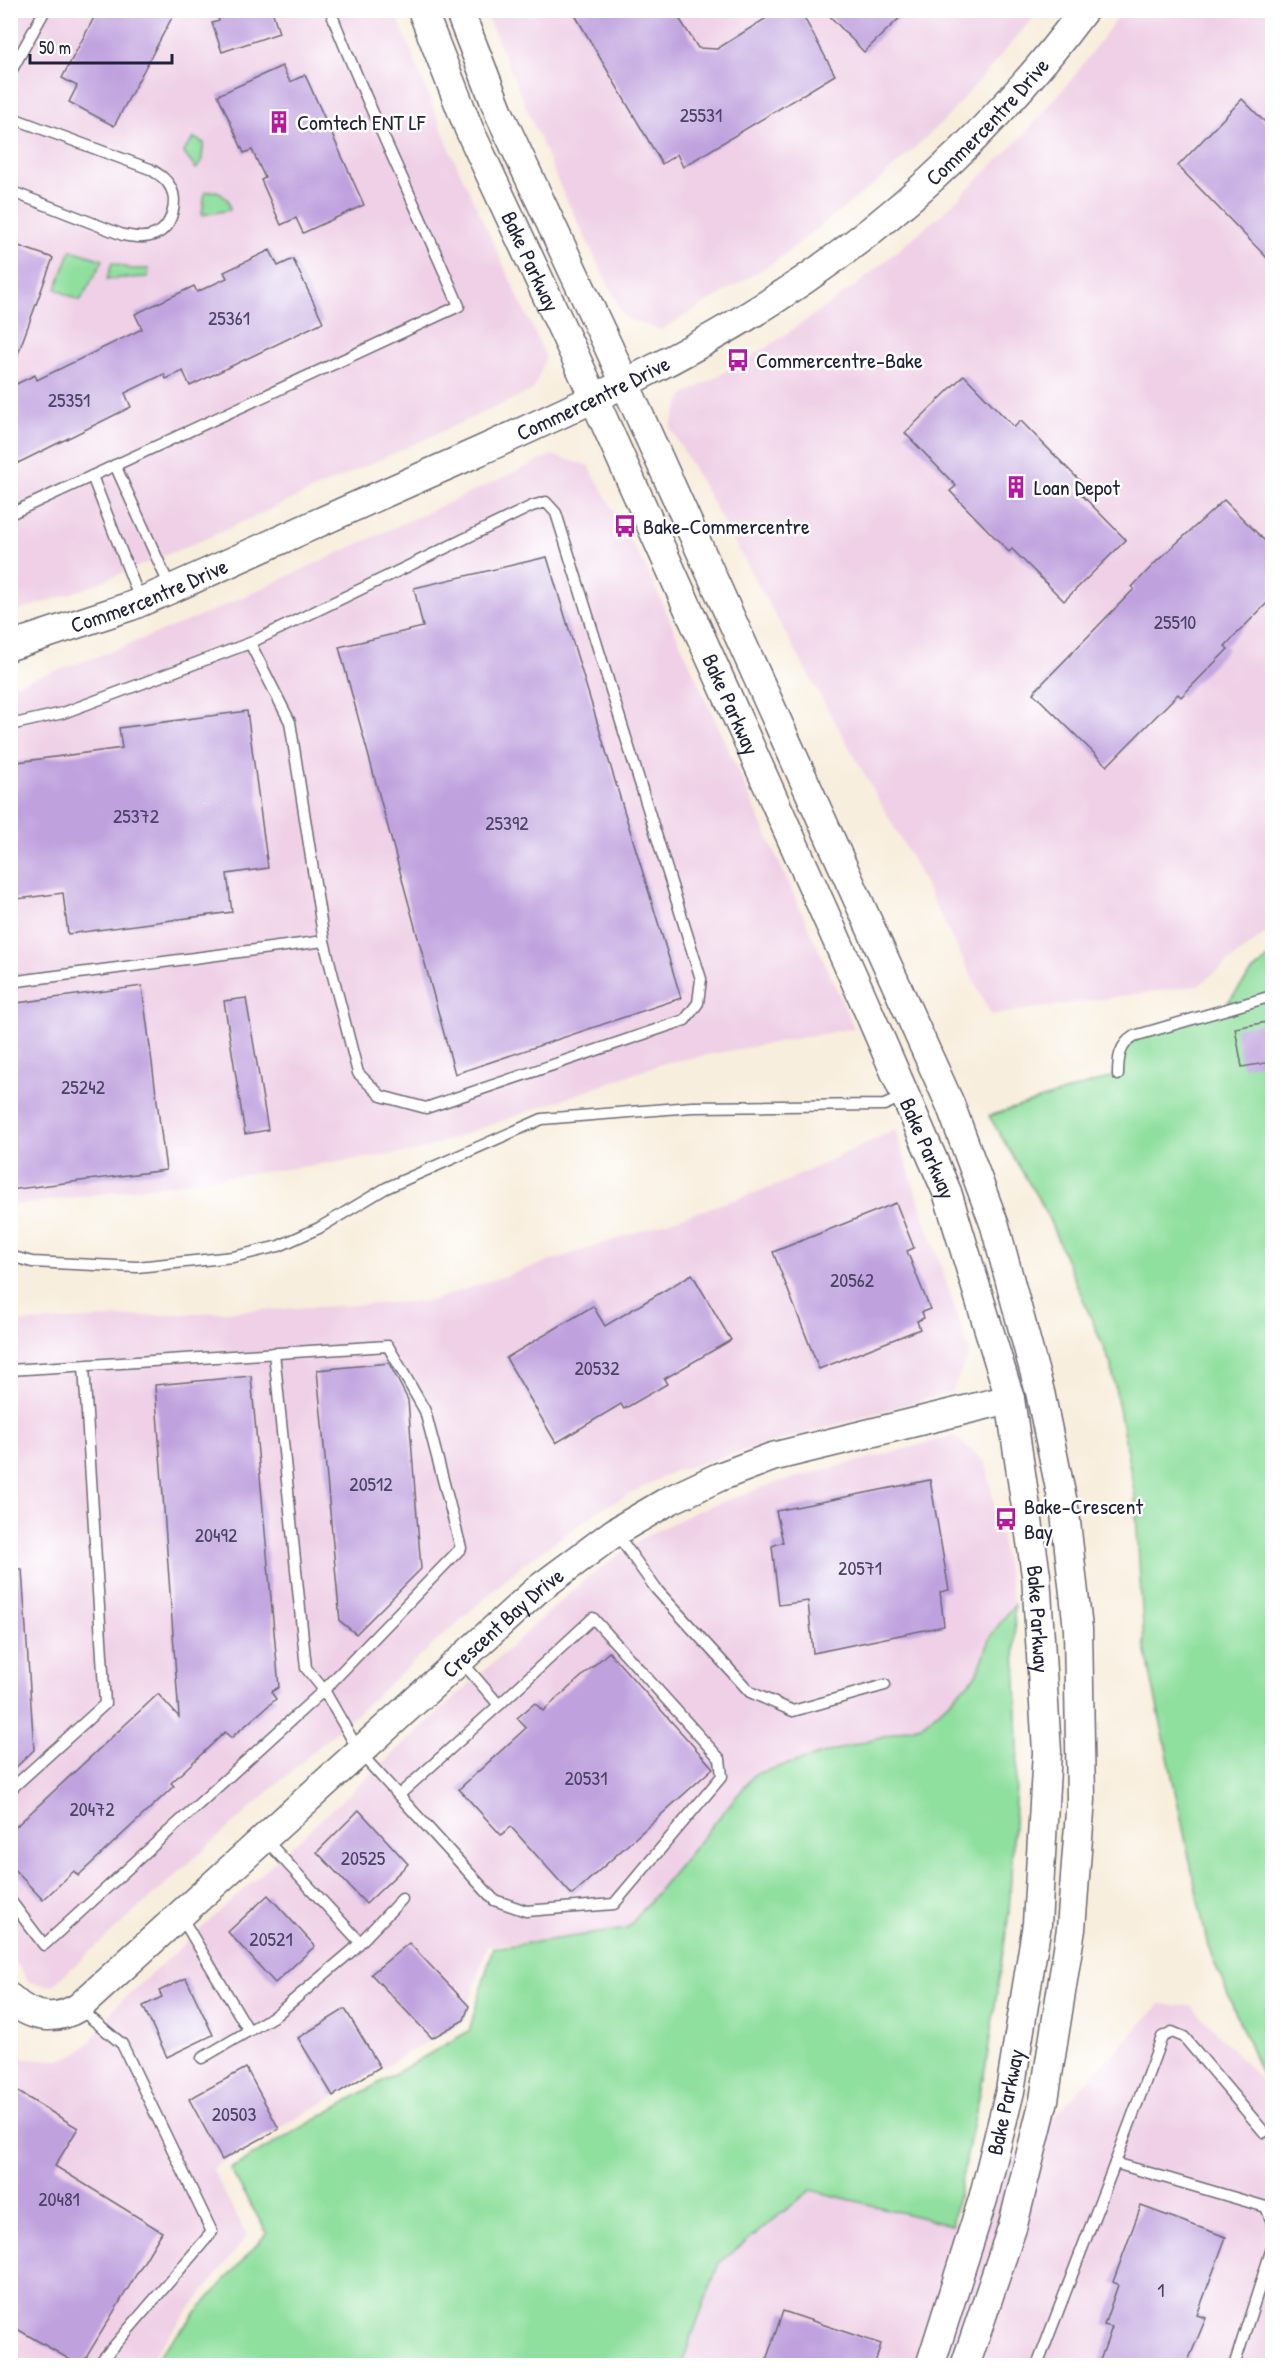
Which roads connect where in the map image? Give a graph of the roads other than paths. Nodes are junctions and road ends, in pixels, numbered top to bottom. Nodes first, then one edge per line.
1 (45, 10) edge
2 (330, 10) edge
3 (422, 10) edge
4 (459, 10) edge
5 (1084, 10) edge
6 (10, 73) edge
7 (10, 117) edge
8 (10, 191) edge
9 (624, 384) junction
10 (592, 400) junction
11 (115, 465) junction
12 (92, 476) junction
13 (10, 514) edge
14 (171, 589) junction
15 (141, 602) junction
16 (250, 643) junction
17 (10, 646) edge
18 (10, 725) edge
19 (324, 941) junction
20 (10, 982) edge
21 (1272, 996) edge
22 (1118, 1075) dead end
23 (905, 1095) junction
24 (10, 1256) edge
25 (274, 1353) junction
26 (84, 1366) junction
27 (10, 1370) edge
28 (1010, 1399) junction
29 (615, 1532) junction
30 (461, 1660) junction
31 (1078, 1672) junction
32 (885, 1685) dead end
33 (324, 1690) junction
34 (499, 1705) junction
35 (360, 1753) junction
36 (10, 1791) edge
37 (399, 1795) junction
38 (265, 1838) junction
39 (402, 1899) dead end
40 (10, 1900) edge
41 (179, 1915) junction
42 (360, 1942) junction
43 (10, 1998) edge
44 (83, 2004) junction
45 (249, 2031) junction
46 (202, 2058) dead end
47 (1264, 2132) dead end
48 (1115, 2163) junction
49 (1269, 2205) edge
50 (1272, 2222) edge
51 (1272, 2248) edge
52 (97, 2366) edge
53 (930, 2366) edge
54 (965, 2366) edge
55 (1037, 2366) edge
56 (1234, 2366) edge

1 - 6 lane
2 - 11 lane
3 - 10 main road, Bake Parkway
4 - 9 main road, Bake Parkway
5 - 9 main road, Commercentre Drive
7 - 8 lane
9 - 10 main road, Commercentre Drive
9 - 31 main road, Bake Parkway
10 - 14 main road, Commercentre Drive
10 - 23 main road, Bake Parkway
11 - 12 lane
11 - 14 lane
12 - 13 lane
12 - 15 lane
14 - 15 main road, Commercentre Drive
15 - 17 main road, Commercentre Drive
16 - 18 lane
16 - 19 lane
16 - 19 lane
19 - 20 lane
21 - 22 lane
23 - 24 lane
23 - 28 main road, Bake Parkway
25 - 26 lane
25 - 33 lane
25 - 33 lane
26 - 27 lane
26 - 36 lane
28 - 29 main road, Crescent Bay Drive
28 - 31 main road
28 - 53 main road, Bake Parkway
29 - 30 main road, Crescent Bay Drive
29 - 32 lane
30 - 34 lane
30 - 35 main road, Crescent Bay Drive
31 - 54 main road, Bake Parkway
33 - 35 lane
33 - 40 lane
34 - 37 lane
34 - 37 lane
35 - 37 lane
35 - 38 main road, Crescent Bay Drive
38 - 41 main road, Crescent Bay Drive
38 - 42 lane
39 - 42 lane
41 - 44 main road, Crescent Bay Drive
41 - 45 lane
42 - 45 lane
43 - 44 main road
44 - 52 lane
45 - 46 lane
47 - 48 lane
48 - 49 lane
48 - 55 lane
49 - 50 lane
51 - 56 lane

